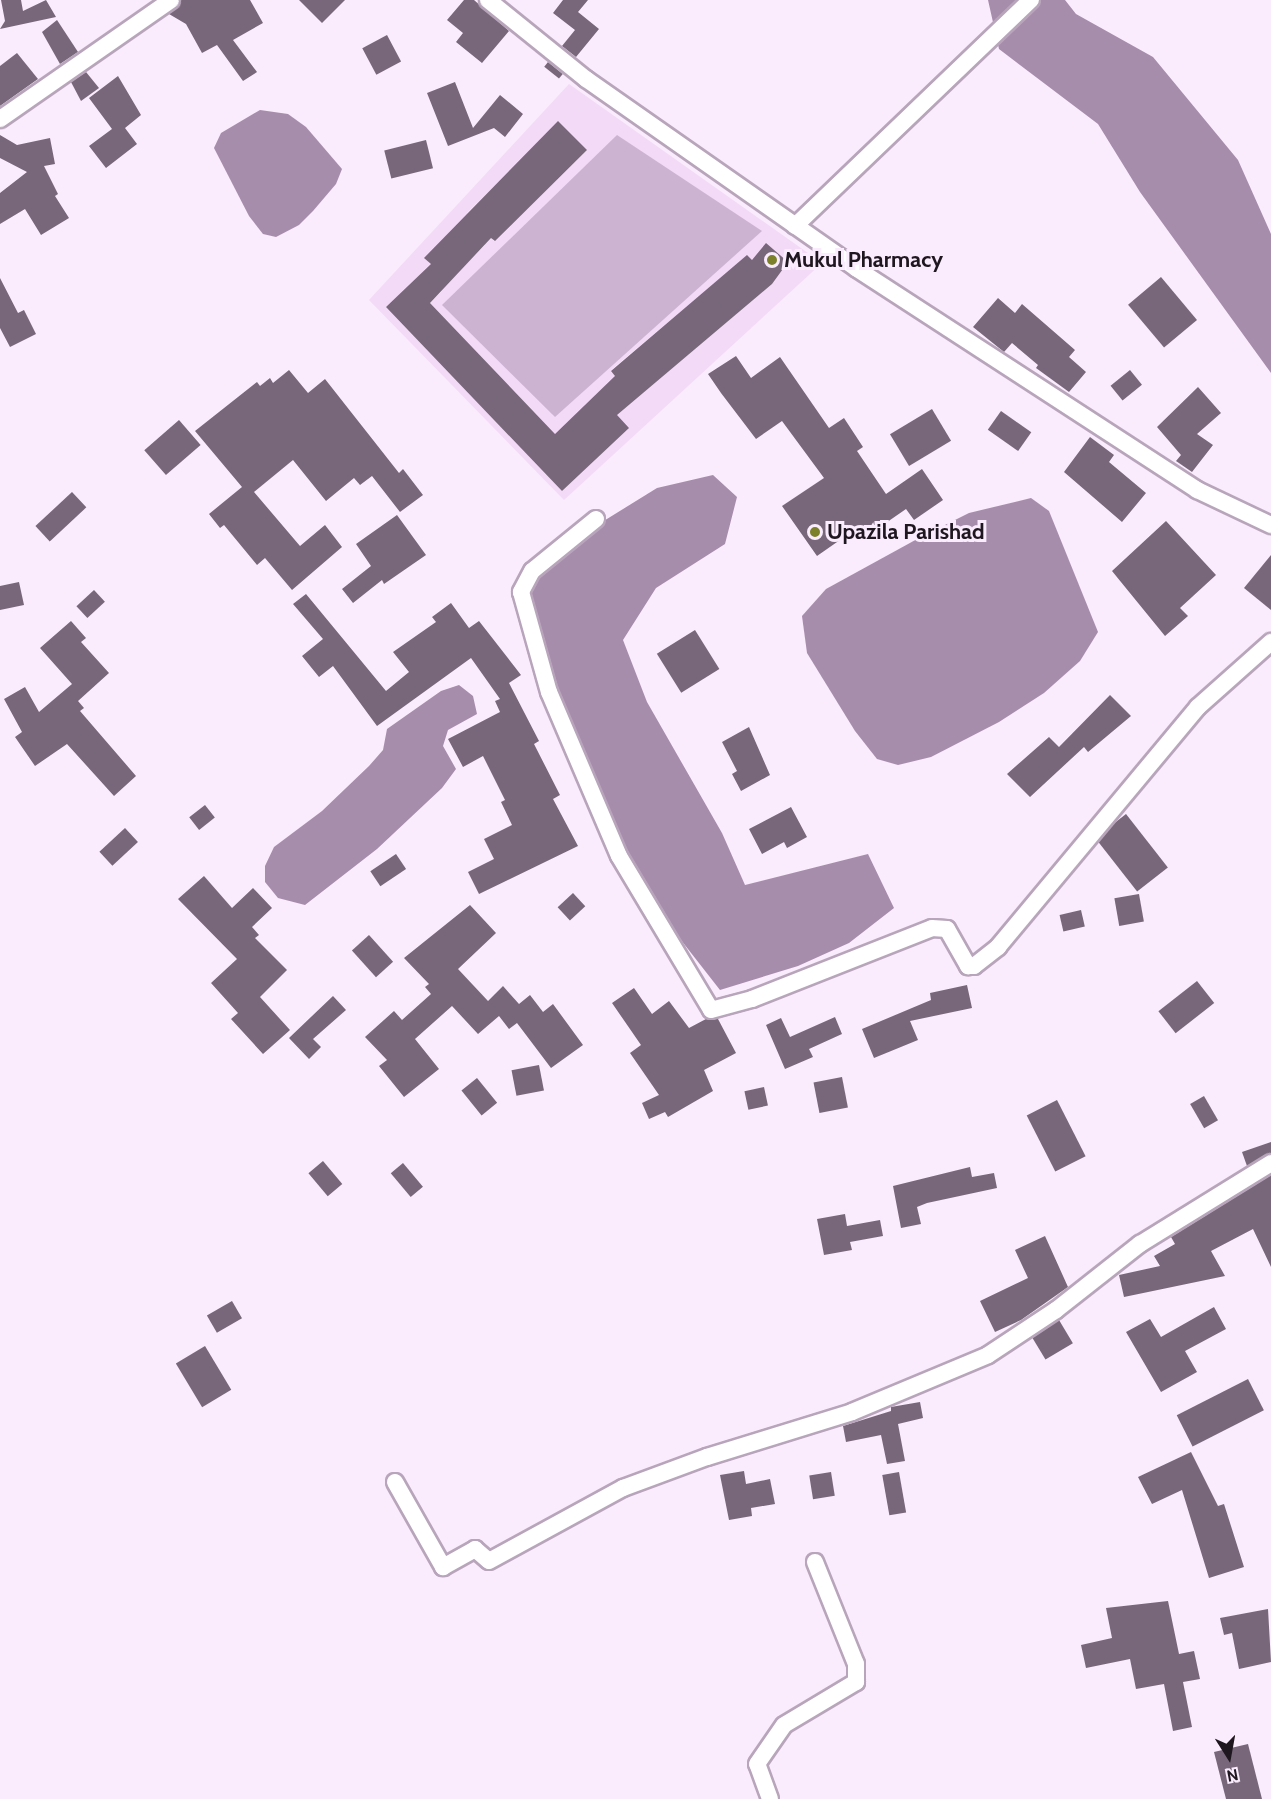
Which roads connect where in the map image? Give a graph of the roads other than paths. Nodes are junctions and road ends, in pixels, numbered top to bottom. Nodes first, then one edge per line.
1 (171, 0) edge
2 (488, 0) edge
3 (1031, 0) edge
4 (0, 119) edge
5 (795, 226) junction
6 (596, 519) dead end
7 (1271, 525) edge
8 (1271, 642) edge
9 (1271, 1163) edge
10 (394, 1482) dead end
11 (815, 1562) dead end
12 (770, 1799) edge

1 - 4 street
2 - 5 street
3 - 5 street
5 - 7 street
6 - 8 street
9 - 10 street
11 - 12 street

